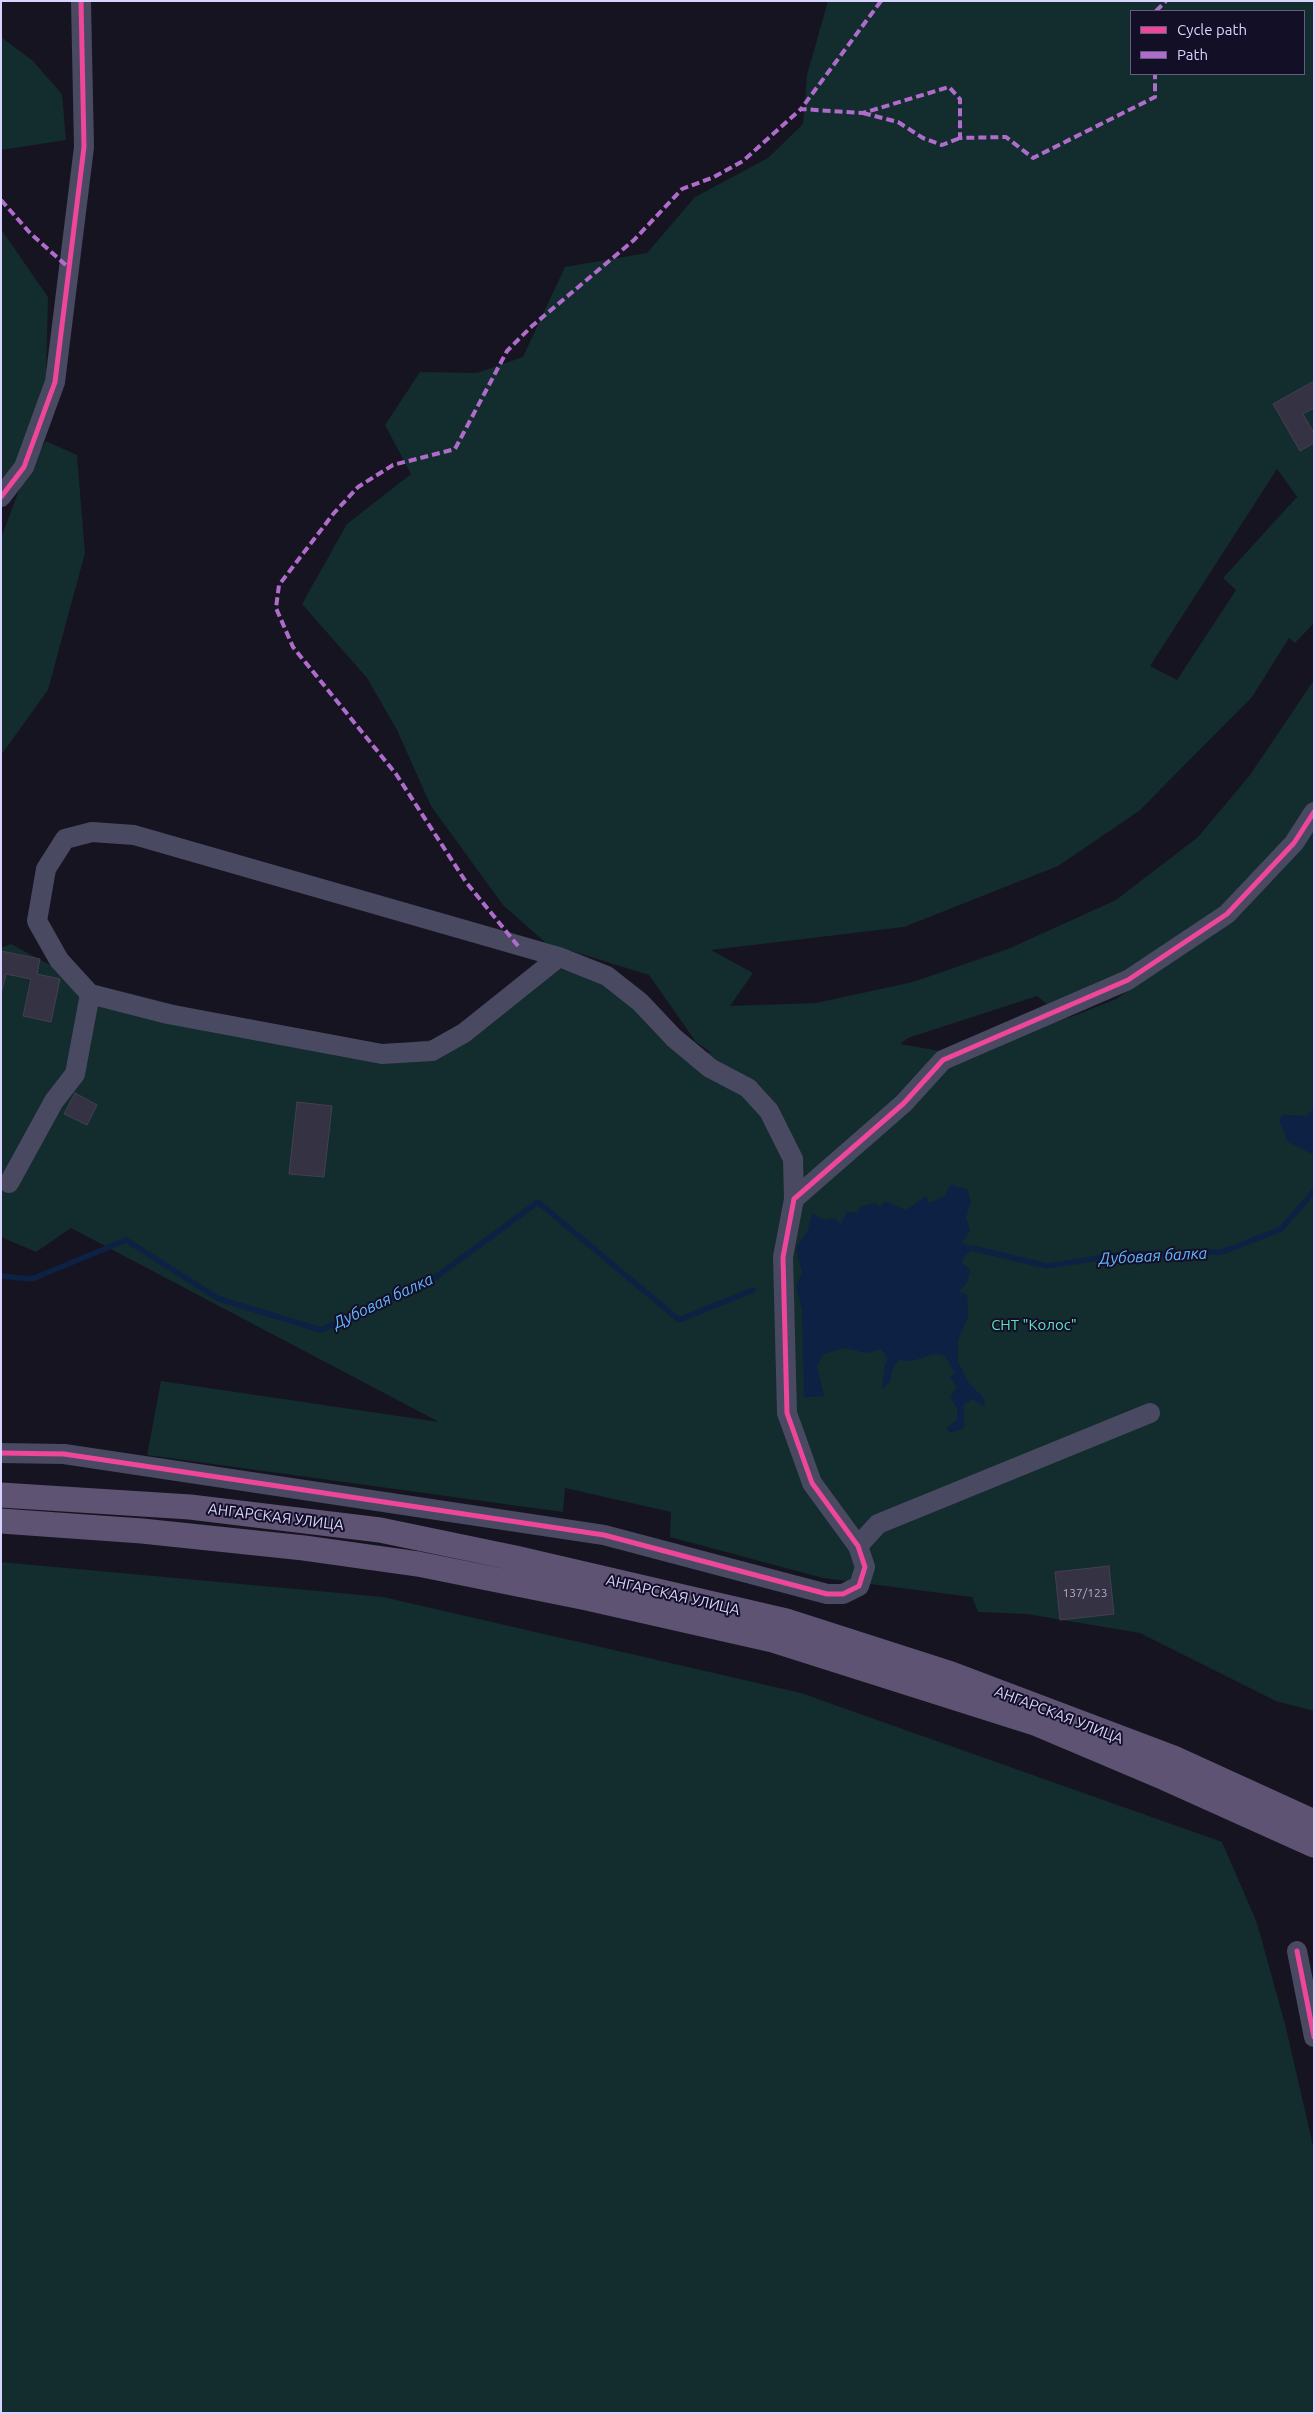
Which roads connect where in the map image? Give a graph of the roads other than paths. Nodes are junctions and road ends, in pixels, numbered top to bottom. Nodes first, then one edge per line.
1 (81, 1) edge
2 (1, 497) edge
3 (1314, 812) edge
4 (559, 957) junction
5 (90, 994) junction
6 (10, 1183) dead end
7 (794, 1199) junction
8 (1150, 1413) dead end
9 (1, 1454) edge
10 (1, 1495) edge
11 (1, 1521) edge
12 (858, 1546) junction
13 (1314, 1822) edge
14 (1314, 1845) edge
15 (1298, 1951) dead end
16 (1314, 2037) edge

1 - 2 street
3 - 7 street
4 - 5 street
4 - 5 street
4 - 7 street
5 - 6 street
7 - 12 street
8 - 12 street
9 - 12 street
10 - 13 main road, АНГАРСКАЯ УЛИЦА
11 - 14 main road, АНГАРСКАЯ УЛИЦА
15 - 16 street

